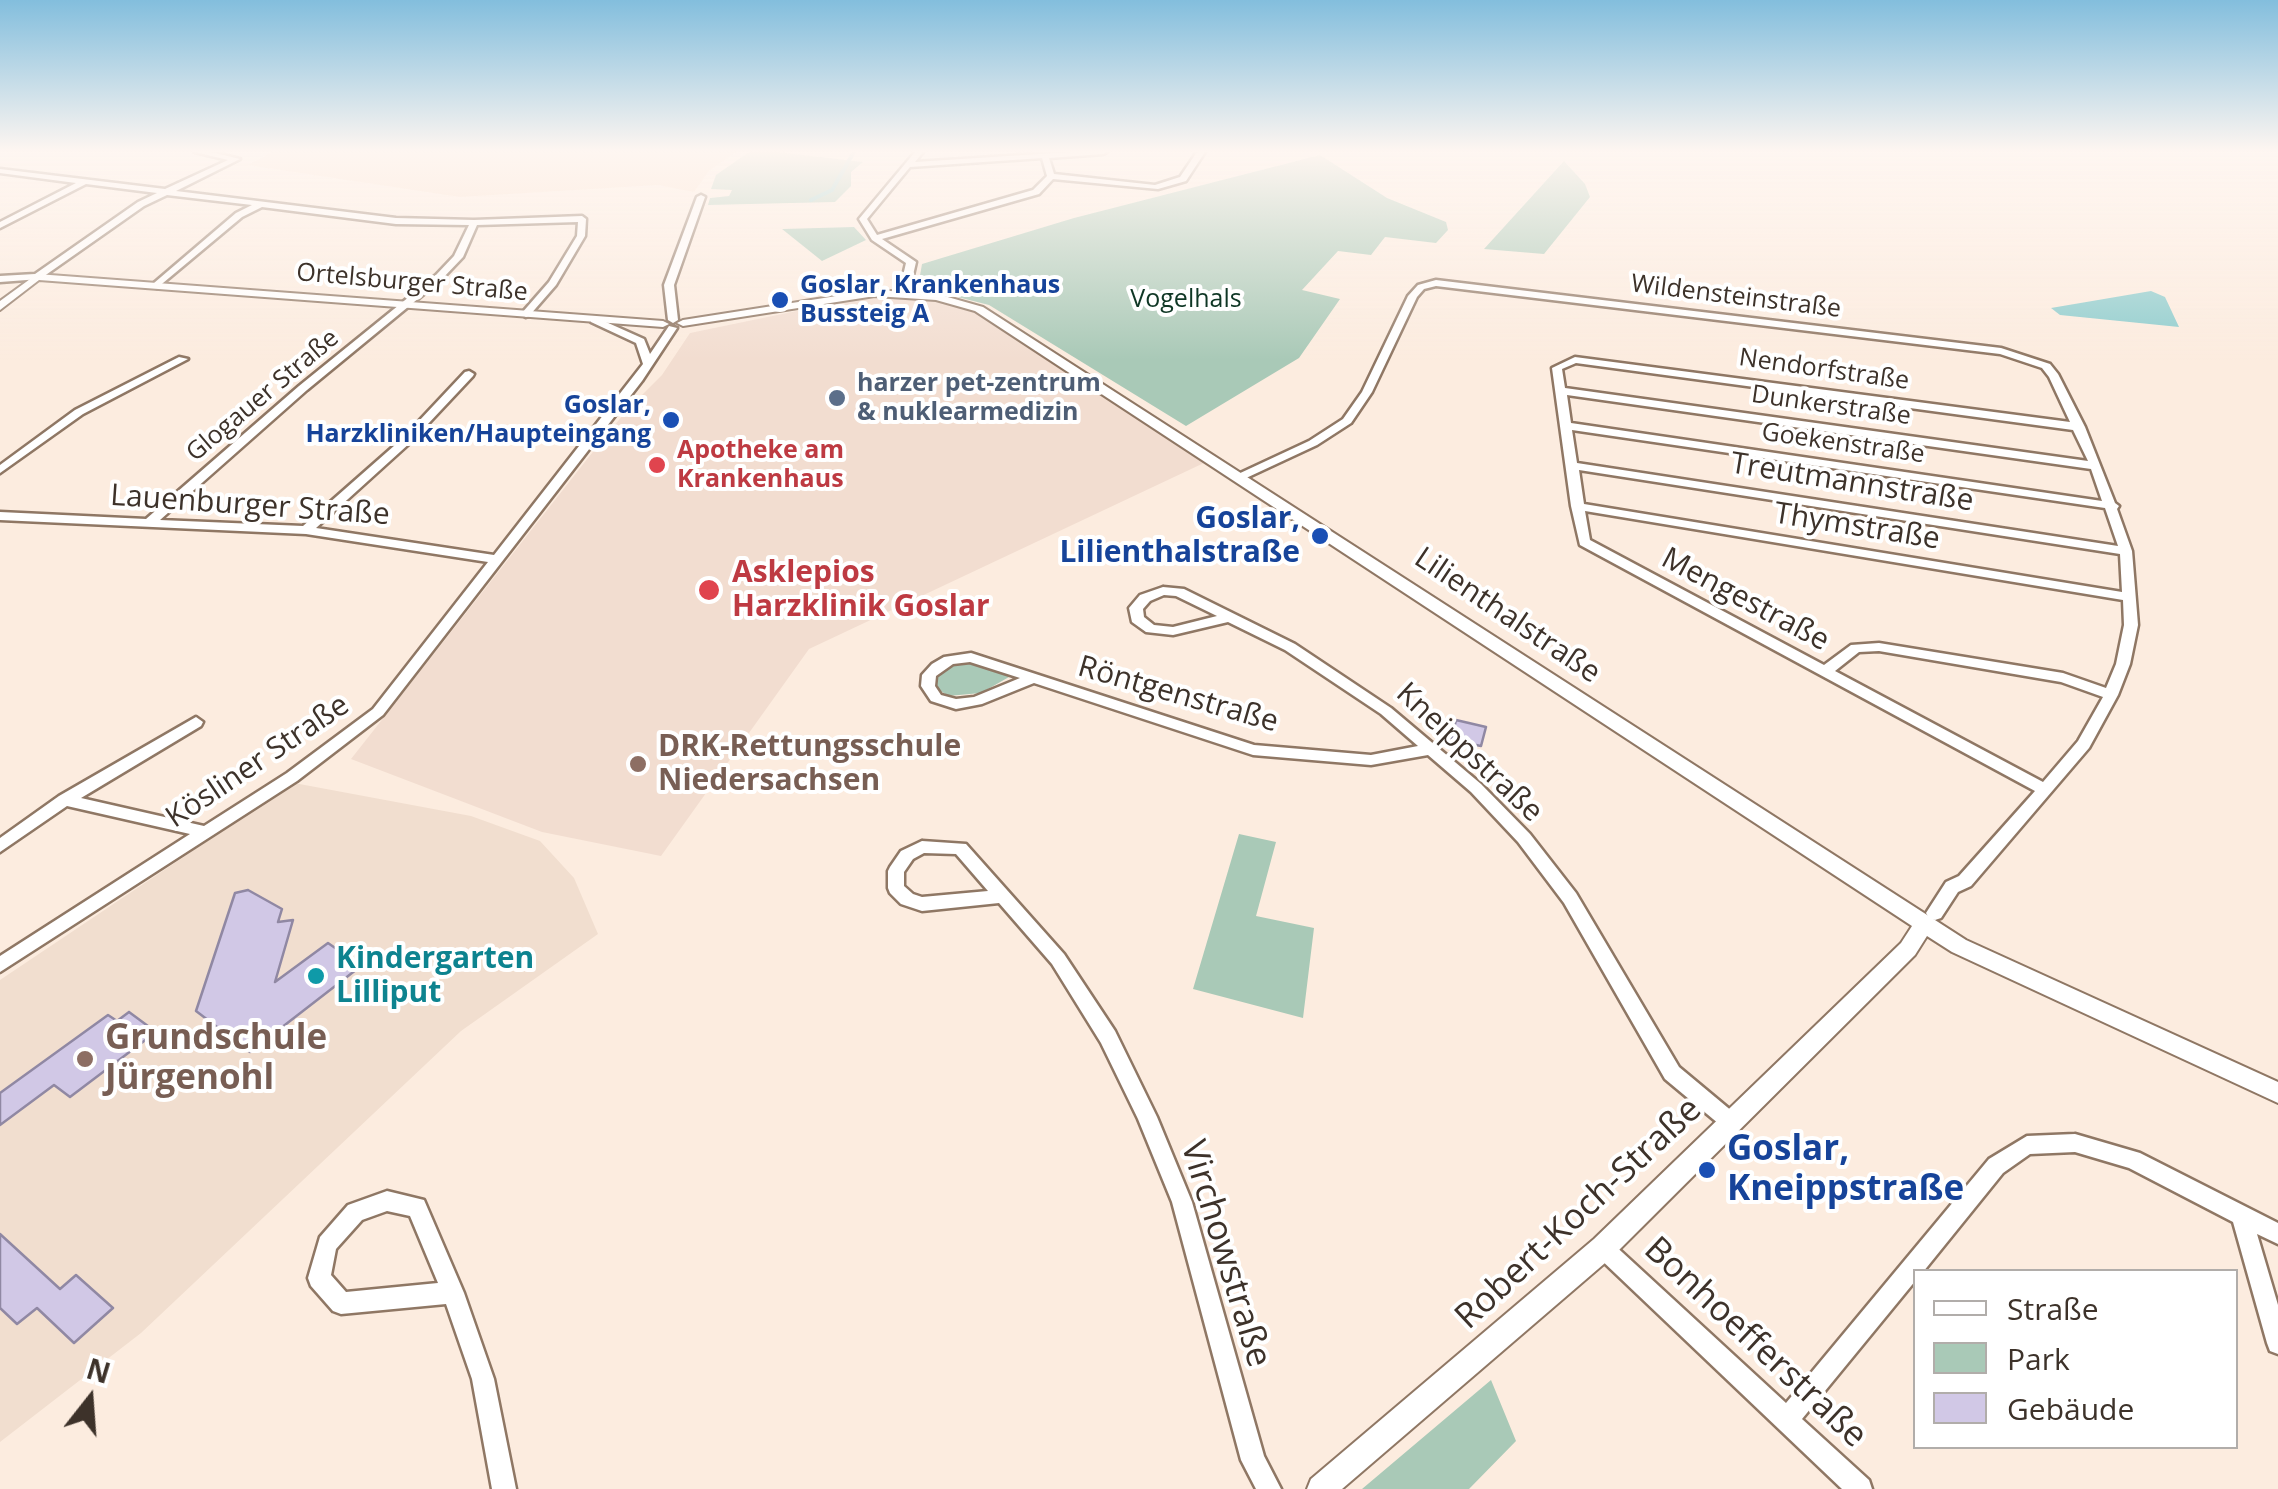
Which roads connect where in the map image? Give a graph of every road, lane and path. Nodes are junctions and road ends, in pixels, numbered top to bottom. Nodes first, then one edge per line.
1 (125, 221) edge
2 (232, 221) edge
3 (429, 221) edge
4 (507, 221) edge
5 (582, 221) edge
6 (692, 221) edge
7 (864, 221) edge
8 (933, 221) edge
9 (474, 223) junction
10 (875, 238) junction
11 (42, 277) junction
12 (0, 278) edge
13 (157, 286) junction
14 (904, 293) junction
15 (404, 304) junction
16 (0, 307) edge
17 (526, 314) junction
18 (0, 316) edge
19 (594, 320) junction
20 (673, 324) junction
21 (183, 359) dead end
22 (1564, 362) joint
23 (648, 364) junction
24 (468, 374) dead end
25 (1560, 390) junction
26 (1566, 426) junction
27 (2079, 427) junction
28 (1570, 465) junction
29 (2096, 466) junction
30 (0, 470) edge
31 (1240, 477) junction
32 (1577, 506) junction
33 (2113, 506) junction
34 (0, 516) edge
35 (151, 521) junction
36 (306, 530) junction
37 (2126, 551) junction
38 (494, 559) junction
39 (2130, 597) junction
40 (1227, 618) junction
41 (1826, 672) junction
42 (1030, 680) junction
43 (2111, 695) junction
44 (196, 722) dead end
45 (1431, 749) junction
46 (2046, 790) junction
47 (64, 800) junction
48 (206, 832) junction
49 (0, 846) edge
50 (1003, 896) junction
51 (1924, 924) junction
52 (0, 965) edge
53 (2278, 1094) edge
54 (1732, 1123) junction
55 (2242, 1218) junction
56 (2278, 1234) edge
57 (1603, 1248) junction
58 (453, 1293) junction
59 (2278, 1343) edge
60 (1786, 1421) junction
61 (504, 1489) edge
62 (1269, 1489) edge
63 (1322, 1489) edge
64 (1860, 1489) edge

1 - 11 street
2 - 13 street
3 - 9 street
4 - 9 street
5 - 17 street
6 - 20 street
7 - 10 street
8 - 10 street
9 - 15 street, Glogauer Straße
10 - 14 street
11 - 12 street
11 - 13 street, Ortelsburger Straße
11 - 16 street
11 - 18 street
13 - 15 street, Ortelsburger Straße
14 - 20 street, Lilienthalstraße
14 - 31 street, Lilienthalstraße
15 - 17 street, Ortelsburger Straße
15 - 35 street, Glogauer Straße
17 - 19 street, Ortelsburger Straße
19 - 20 street, Ortelsburger Straße
19 - 23 street
20 - 23 street, Kösliner Straße
21 - 30 street
22 - 25 street, Mengestraße
22 - 27 street, Nendorfstraße
23 - 38 street, Kösliner Straße
24 - 36 street
25 - 26 street, Mengestraße
25 - 29 street, Dunkerstraße
26 - 28 street, Mengestraße
26 - 33 street, Goekenstraße
27 - 29 street
27 - 31 street, Wildensteinstraße
28 - 32 street, Mengestraße
28 - 37 street, Treutmannstraße
29 - 33 street
31 - 51 street, Lilienthalstraße
32 - 39 street, Thymstraße
32 - 41 street, Mengestraße
33 - 37 street
34 - 35 street, Lauenburger Straße
35 - 36 street, Lauenburger Straße
36 - 38 street, Lauenburger Straße
37 - 39 street
38 - 48 street, Kösliner Straße
39 - 43 street
40 - 40 street, Kneippstraße
40 - 45 street, Kneippstraße
41 - 43 street
41 - 46 street, Mengestraße
42 - 42 street, Röntgenstraße
42 - 45 street, Röntgenstraße
43 - 46 street
44 - 47 street
45 - 54 street, Kneippstraße
46 - 51 street
47 - 48 street
47 - 49 street
48 - 52 street, Kösliner Straße
50 - 50 street, Virchowstraße
50 - 62 street, Virchowstraße
51 - 53 street, Lilienthalstraße
51 - 54 street, Robert-Koch-Straße
54 - 57 street, Robert-Koch-Straße
55 - 56 street
55 - 59 street
55 - 60 street
57 - 60 street, Bonhoefferstraße
57 - 63 street, Robert-Koch-Straße
58 - 58 street
58 - 61 street
60 - 64 street, Bonhoefferstraße

